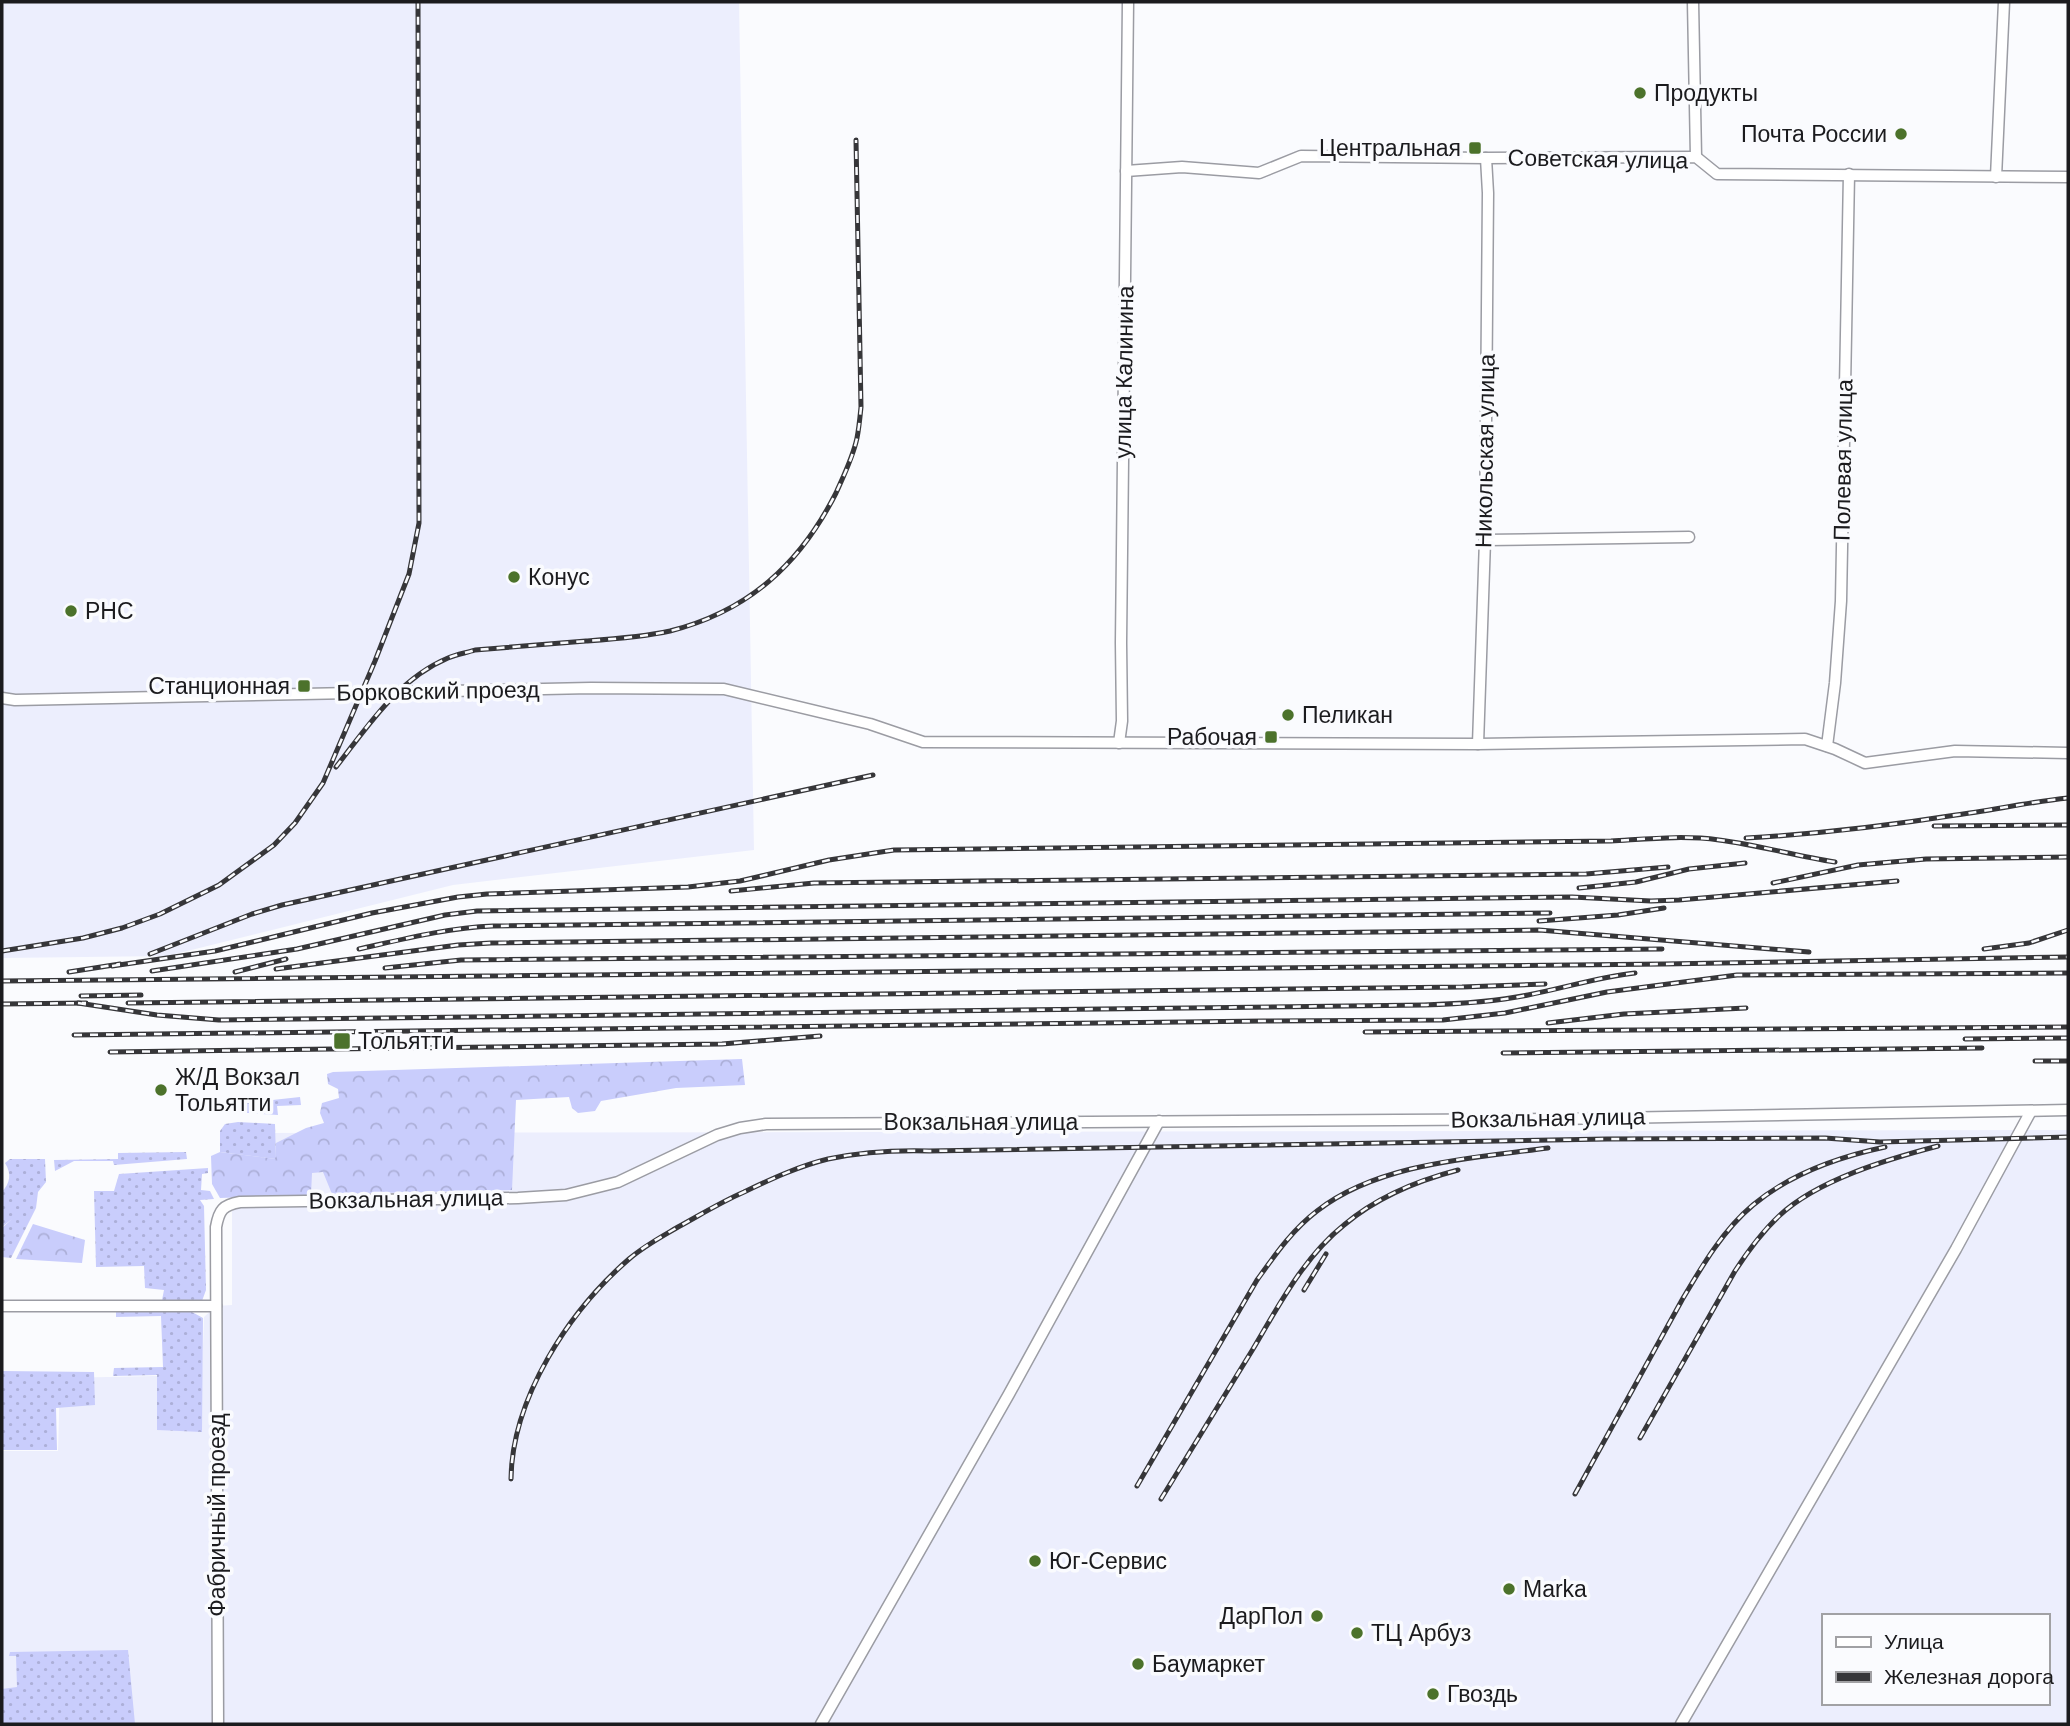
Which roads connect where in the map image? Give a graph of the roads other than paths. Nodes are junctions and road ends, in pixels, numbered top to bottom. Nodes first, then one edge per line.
1 (1128, 2) edge
2 (1693, 2) edge
3 (2004, 2) edge
4 (1696, 157) junction
5 (1486, 158) junction
6 (1126, 171) junction
7 (1849, 174) junction
8 (1996, 177) junction
9 (2068, 177) edge
10 (1689, 537) dead end
11 (1485, 540) junction
12 (2, 698) edge
13 (1119, 743) junction
14 (1478, 744) junction
15 (1827, 747) junction
16 (2068, 753) edge
17 (2068, 1110) edge
18 (2031, 1111) junction
19 (1159, 1121) junction
20 (2, 1306) edge
21 (216, 1306) junction
22 (218, 1724) edge
23 (821, 1724) edge
24 (1681, 1724) edge

1 - 6 street, улица Калинина
2 - 4 street
3 - 8 street
4 - 5 street, Советская улица
4 - 7 street, Советская улица
5 - 6 street, Советская улица
5 - 11 street, Никольская улица
6 - 13 street, улица Калинина
7 - 8 street, Советская улица
7 - 15 street, Полевая улица
8 - 9 street, Советская улица
10 - 11 street
11 - 14 street, Никольская улица
12 - 13 street, Борковский проезд
13 - 14 street
14 - 15 street
15 - 16 street
17 - 18 street, Вокзальная улица
18 - 19 street, Вокзальная улица
18 - 24 street
19 - 21 street, Вокзальная улица
19 - 23 street
20 - 21 street
21 - 22 street, Фабричный проезд

